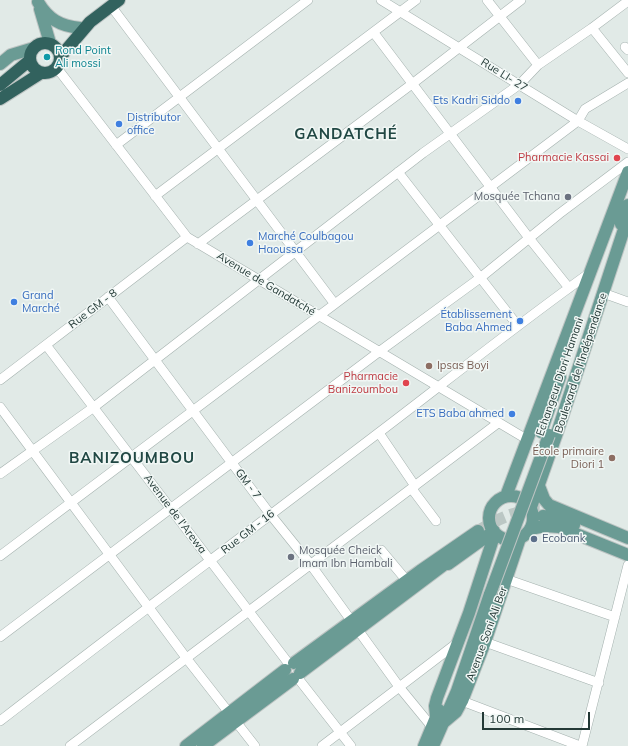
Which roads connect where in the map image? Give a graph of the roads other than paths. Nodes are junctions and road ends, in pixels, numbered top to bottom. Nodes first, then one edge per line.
1 (308, 0) edge
2 (381, 0) edge
3 (416, 0) edge
4 (487, 0) edge
5 (521, 0) edge
6 (37, 1) edge
7 (628, 1) edge
8 (115, 3) edge
9 (401, 12) junction
10 (499, 17) junction
11 (85, 25) junction
12 (592, 28) junction
13 (374, 33) junction
14 (459, 46) junction
15 (40, 49) junction
16 (60, 56) junction
17 (0, 64) edge
18 (538, 65) junction
19 (57, 68) junction
20 (0, 73) edge
21 (41, 73) junction
22 (628, 73) edge
23 (628, 83) edge
24 (412, 84) junction
25 (520, 84) junction
26 (1, 97) edge
27 (179, 97) junction
28 (578, 121) junction
29 (450, 133) junction
30 (116, 145) junction
31 (218, 148) junction
32 (628, 149) edge
33 (628, 162) edge
34 (398, 172) junction
35 (628, 172) edge
36 (628, 185) edge
37 (491, 186) junction
38 (155, 196) junction
39 (258, 200) junction
40 (628, 205) edge
41 (628, 211) edge
42 (628, 217) edge
43 (440, 224) junction
44 (187, 237) junction
45 (621, 237) junction
46 (529, 238) junction
47 (198, 244) junction
48 (296, 251) junction
49 (602, 258) junction
50 (591, 272) junction
51 (480, 278) junction
52 (258, 280) junction
53 (569, 288) junction
54 (604, 293) junction
55 (108, 297) junction
56 (628, 302) edge
57 (334, 303) junction
58 (579, 303) junction
59 (318, 316) junction
60 (518, 326) junction
61 (46, 345) junction
62 (380, 351) junction
63 (155, 360) junction
64 (0, 380) edge
65 (437, 386) junction
66 (0, 407) edge
67 (94, 407) junction
68 (193, 410) junction
69 (498, 423) junction
70 (379, 433) junction
71 (545, 433) junction
72 (528, 440) junction
73 (32, 450) junction
74 (132, 458) junction
75 (231, 462) junction
76 (0, 474) edge
77 (538, 486) junction
78 (413, 488) junction
79 (506, 496) junction
80 (71, 502) junction
81 (531, 507) junction
82 (171, 509) junction
83 (545, 511) junction
84 (490, 513) junction
85 (270, 514) junction
86 (436, 522) dead end
87 (530, 529) junction
88 (494, 532) junction
89 (479, 534) tunnel mouth
90 (520, 538) junction
91 (628, 538) edge
92 (628, 544) edge
93 (628, 549) edge
94 (382, 550) dead end
95 (467, 550) junction
96 (111, 555) junction
97 (628, 555) edge
98 (0, 556) edge
99 (210, 561) junction
100 (311, 565) junction
101 (628, 565) edge
102 (483, 566) junction
103 (421, 576) junction
104 (506, 579) junction
105 (407, 581) junction
106 (486, 593) joint
107 (148, 606) junction
108 (249, 612) junction
109 (615, 617) junction
110 (354, 626) junction
111 (0, 637) edge
112 (458, 642) junction
113 (485, 642) junction
114 (187, 659) junction
115 (293, 671) junction
116 (599, 683) junction
117 (400, 688) junction
118 (462, 701) junction
119 (233, 717) junction
120 (0, 721) edge
121 (437, 722) junction
122 (340, 732) junction
123 (70, 746) edge
124 (186, 746) edge
125 (203, 746) edge
126 (255, 746) edge
127 (322, 746) edge
128 (351, 746) edge
129 (424, 746) edge
130 (433, 746) edge
131 (581, 746) edge

1 - 27 street
2 - 9 street, Rue LI- 27
3 - 9 street
4 - 10 street
5 - 10 street
6 - 11 main road
6 - 15 main road
7 - 12 street
8 - 11 highway
8 - 27 street
9 - 13 street
9 - 14 street, Rue LI- 27
10 - 14 street
10 - 18 street
11 - 15 highway
11 - 16 highway
12 - 18 street
12 - 22 street
13 - 24 street
13 - 31 street
14 - 24 street
14 - 25 street, Rue LI- 27
15 - 16 highway
15 - 17 main road
15 - 20 main road
15 - 21 highway
15 - 26 highway
16 - 19 highway
18 - 25 street
19 - 21 highway
19 - 30 street, Avenue de Gandatché
21 - 26 highway
23 - 28 street
24 - 29 street
24 - 39 street
25 - 28 street, Rue LI- 27
25 - 29 street
27 - 30 street
27 - 31 street
28 - 32 street, Rue LI- 27
28 - 37 street
29 - 34 street
29 - 37 street
30 - 38 street, Avenue de Gandatché
31 - 38 street
31 - 39 street
33 - 46 street
34 - 43 street
34 - 48 street
35 - 50 main road, Boulevard de l'Indépendance
36 - 49 main road, Echangeur Diori Hamani
37 - 43 street
37 - 46 street
38 - 44 street, Avenue de Gandatché
39 - 47 street
39 - 48 street
40 - 71 main road, Echangeur Diori Hamani
41 - 45 main road
42 - 45 main road, Boulevard de l'Indépendance
43 - 51 street
43 - 57 street
44 - 47 street, Avenue de Gandatché
44 - 55 street, Rue GM - 8
45 - 54 main road, Boulevard de l'Indépendance
46 - 51 street
46 - 53 street
47 - 52 street, Avenue de Gandatché
48 - 52 street
48 - 57 street
49 - 58 main road
49 - 71 main road, Echangeur Diori Hamani
50 - 53 street, Rue GM - 16
50 - 58 main road, Boulevard de l'Indépendance
51 - 60 street
51 - 62 street
52 - 59 street, Avenue de Gandatché
52 - 63 street
53 - 60 street, Rue GM - 16
54 - 56 street
54 - 77 main road, Boulevard de l'Indépendance
55 - 61 street, Rue GM - 8
55 - 63 street, GM - 7
57 - 59 street
58 - 72 main road, Boulevard de l'Indépendance
59 - 62 street, Avenue de Gandatché
59 - 68 street
60 - 65 street, Rue GM - 16
61 - 64 street, Rue GM - 8
61 - 67 street, Avenue de l'Arewa
62 - 65 street, Avenue de Gandatché
62 - 75 street
63 - 67 street
63 - 68 street, GM - 7
65 - 69 street, Avenue de Gandatché
65 - 70 street, Rue GM - 16
66 - 73 street
67 - 73 street
67 - 74 street, Avenue de l'Arewa
68 - 74 street
68 - 75 street, GM - 7
69 - 72 street, Avenue de Gandatché
69 - 78 street
70 - 78 street
70 - 85 street, Rue GM - 16
71 - 106 main road, Echangeur Diori Hamani
72 - 79 main road, Boulevard de l'Indépendance
73 - 76 street
73 - 80 street
74 - 80 street
74 - 82 street, Avenue de l'Arewa
75 - 82 street
75 - 85 street, GM - 7
77 - 81 main road, Boulevard de l'Indépendance
77 - 83 main road
78 - 86 street
78 - 100 street
79 - 81 main road
79 - 84 main road
80 - 96 street
80 - 98 street
81 - 83 main road
81 - 87 main road
82 - 96 street
82 - 99 street, Avenue de l'Arewa
83 - 91 main road
83 - 92 main road
83 - 93 main road
84 - 88 main road
84 - 103 main road
85 - 99 street, Rue GM - 16
85 - 100 street, GM - 7
87 - 90 main road
87 - 97 main road
88 - 90 main road
88 - 95 main road
88 - 102 main road, Avenue Soni Ali Ber
89 - 103 main road
90 - 104 main road, Avenue Soni Ali Ber
94 - 105 street
95 - 102 main road
95 - 103 main road
96 - 107 street
96 - 111 street
99 - 107 street, Rue GM - 16
99 - 108 street, Avenue de l'Arewa
100 - 108 street
100 - 110 street, GM - 7
101 - 109 street
102 - 112 main road, Avenue Soni Ali Ber
103 - 105 main road
103 - 110 main road
104 - 109 street
104 - 113 main road, Avenue Soni Ali Ber
105 - 110 main road
106 - 121 main road, Avenue Soni Ali Ber
107 - 114 street
107 - 120 street, Rue GM - 16
108 - 114 street
108 - 115 street, Avenue de l'Arewa
109 - 116 street
110 - 115 main road
110 - 117 street, GM - 7
112 - 117 street
112 - 121 main road, Avenue Soni Ali Ber
113 - 116 street
113 - 118 main road, Avenue Soni Ali Ber
114 - 119 street
114 - 123 street
115 - 119 main road
115 - 122 street, Avenue de l'Arewa
116 - 131 street
117 - 121 street, GM - 7
117 - 122 street
118 - 121 main road, Avenue Soni Ali Ber
118 - 131 street
119 - 124 main road
119 - 125 main road
119 - 126 street
121 - 129 main road, Avenue Soni Ali Ber
121 - 130 main road, Avenue Soni Ali Ber
122 - 127 street
122 - 128 street, Avenue de l'Arewa

